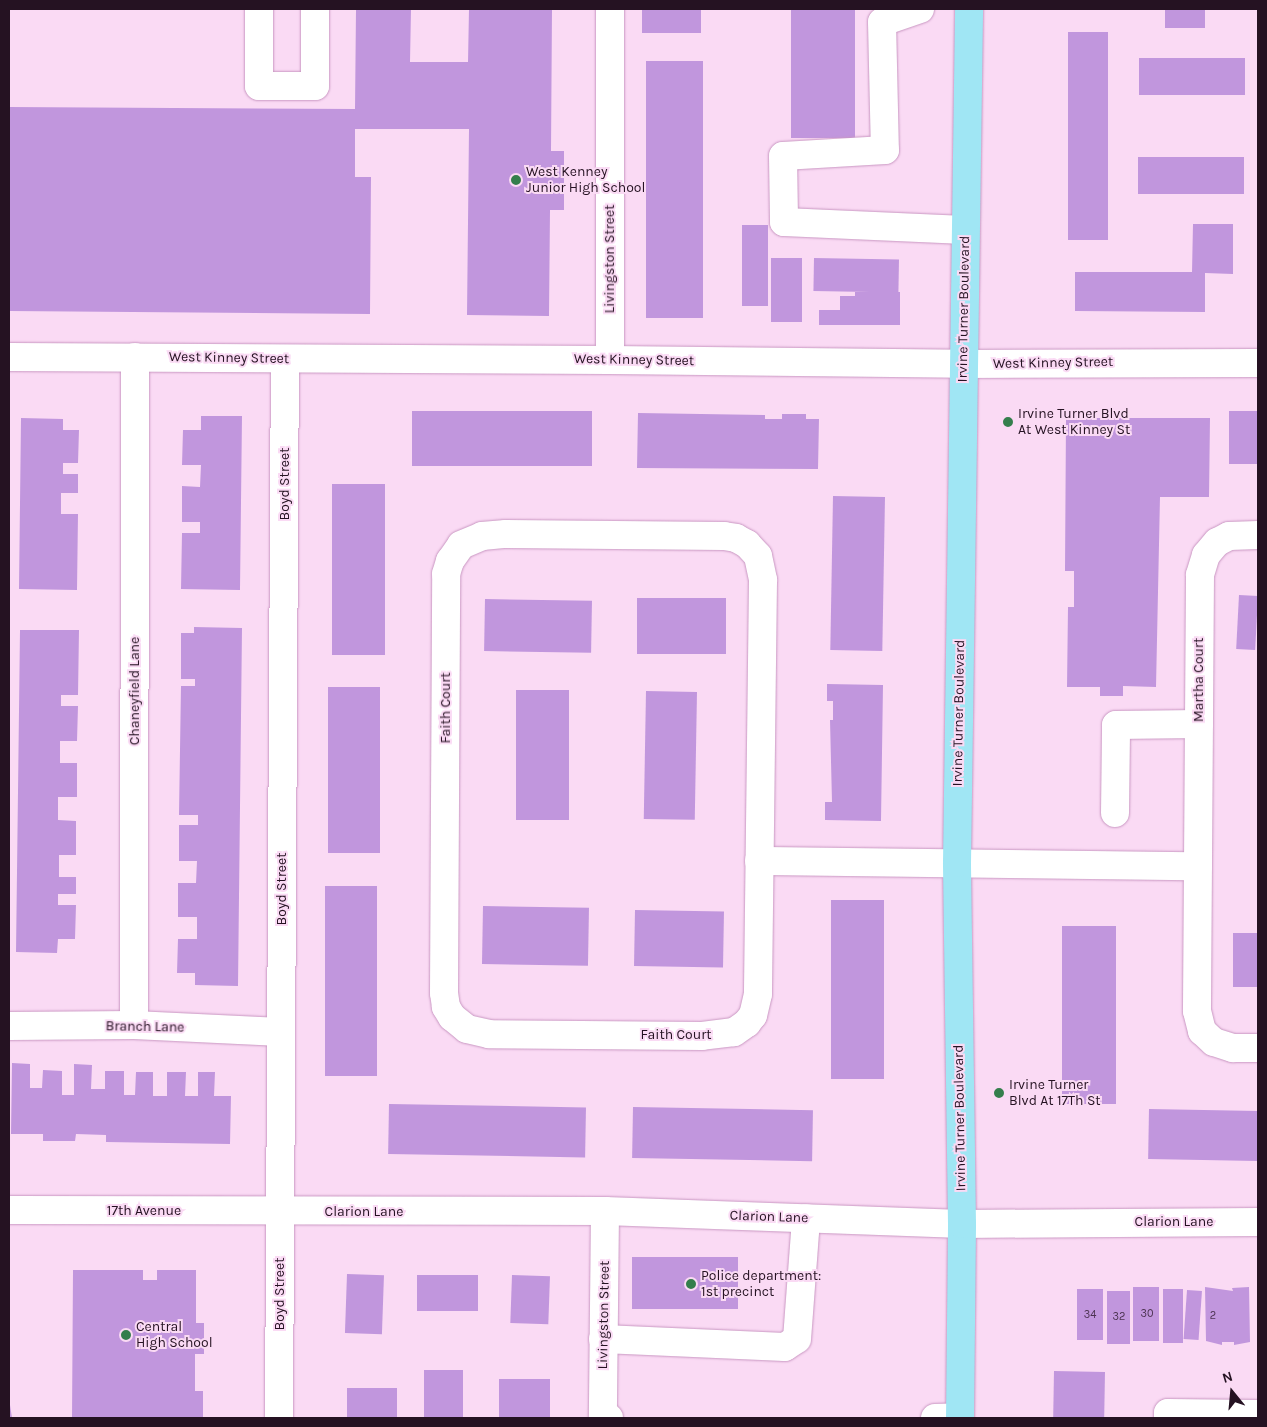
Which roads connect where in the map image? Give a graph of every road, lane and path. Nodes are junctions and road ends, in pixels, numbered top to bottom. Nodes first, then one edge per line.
1 (260, 9) edge
2 (315, 9) edge
3 (610, 9) edge
4 (920, 9) edge
5 (969, 9) edge
6 (965, 230) junction
7 (9, 357) edge
8 (135, 357) junction
9 (286, 359) junction
10 (610, 360) junction
11 (1258, 363) edge
12 (963, 364) junction
13 (1258, 535) edge
14 (1199, 724) junction
15 (1116, 813) dead end
16 (760, 861) junction
17 (957, 863) junction
18 (1198, 866) junction
19 (134, 1025) junction
20 (9, 1026) edge
21 (281, 1032) junction
22 (1258, 1048) edge
23 (9, 1210) edge
24 (605, 1211) junction
25 (280, 1212) junction
26 (806, 1218) junction
27 (1258, 1222) edge
28 (962, 1224) junction
29 (603, 1339) junction
30 (1258, 1414) edge
31 (279, 1418) edge
32 (603, 1418) edge
33 (609, 1418) edge
34 (952, 1418) edge
35 (1168, 1418) edge

1 - 2 street
3 - 10 street, Livingston Street
4 - 6 street
5 - 6 main road, Irvine Turner Boulevard
6 - 12 main road, Irvine Turner Boulevard
7 - 8 street, West Kinney Street
8 - 9 street, West Kinney Street
8 - 19 street, Chaneyfield Lane
9 - 10 street, West Kinney Street
9 - 21 street, Boyd Street
10 - 12 street, West Kinney Street
11 - 12 street, West Kinney Street
12 - 17 main road, Irvine Turner Boulevard
13 - 14 street, Martha Court
14 - 15 street
14 - 18 street, Martha Court
16 - 16 street, Faith Court
16 - 17 street
17 - 18 street
17 - 28 main road, Irvine Turner Boulevard
18 - 22 street, Martha Court
19 - 20 street, Branch Lane
19 - 21 street, Branch Lane
21 - 25 street, Boyd Street
23 - 25 street, 17th Avenue
24 - 25 street, Clarion Lane
24 - 26 street, Clarion Lane
24 - 29 street, Livingston Street
25 - 31 street, Boyd Street
26 - 28 street, Clarion Lane
26 - 29 street
27 - 28 street, Clarion Lane
28 - 34 main road, Irvine Turner Boulevard
29 - 32 street, Livingston Street
30 - 35 street
32 - 33 street

